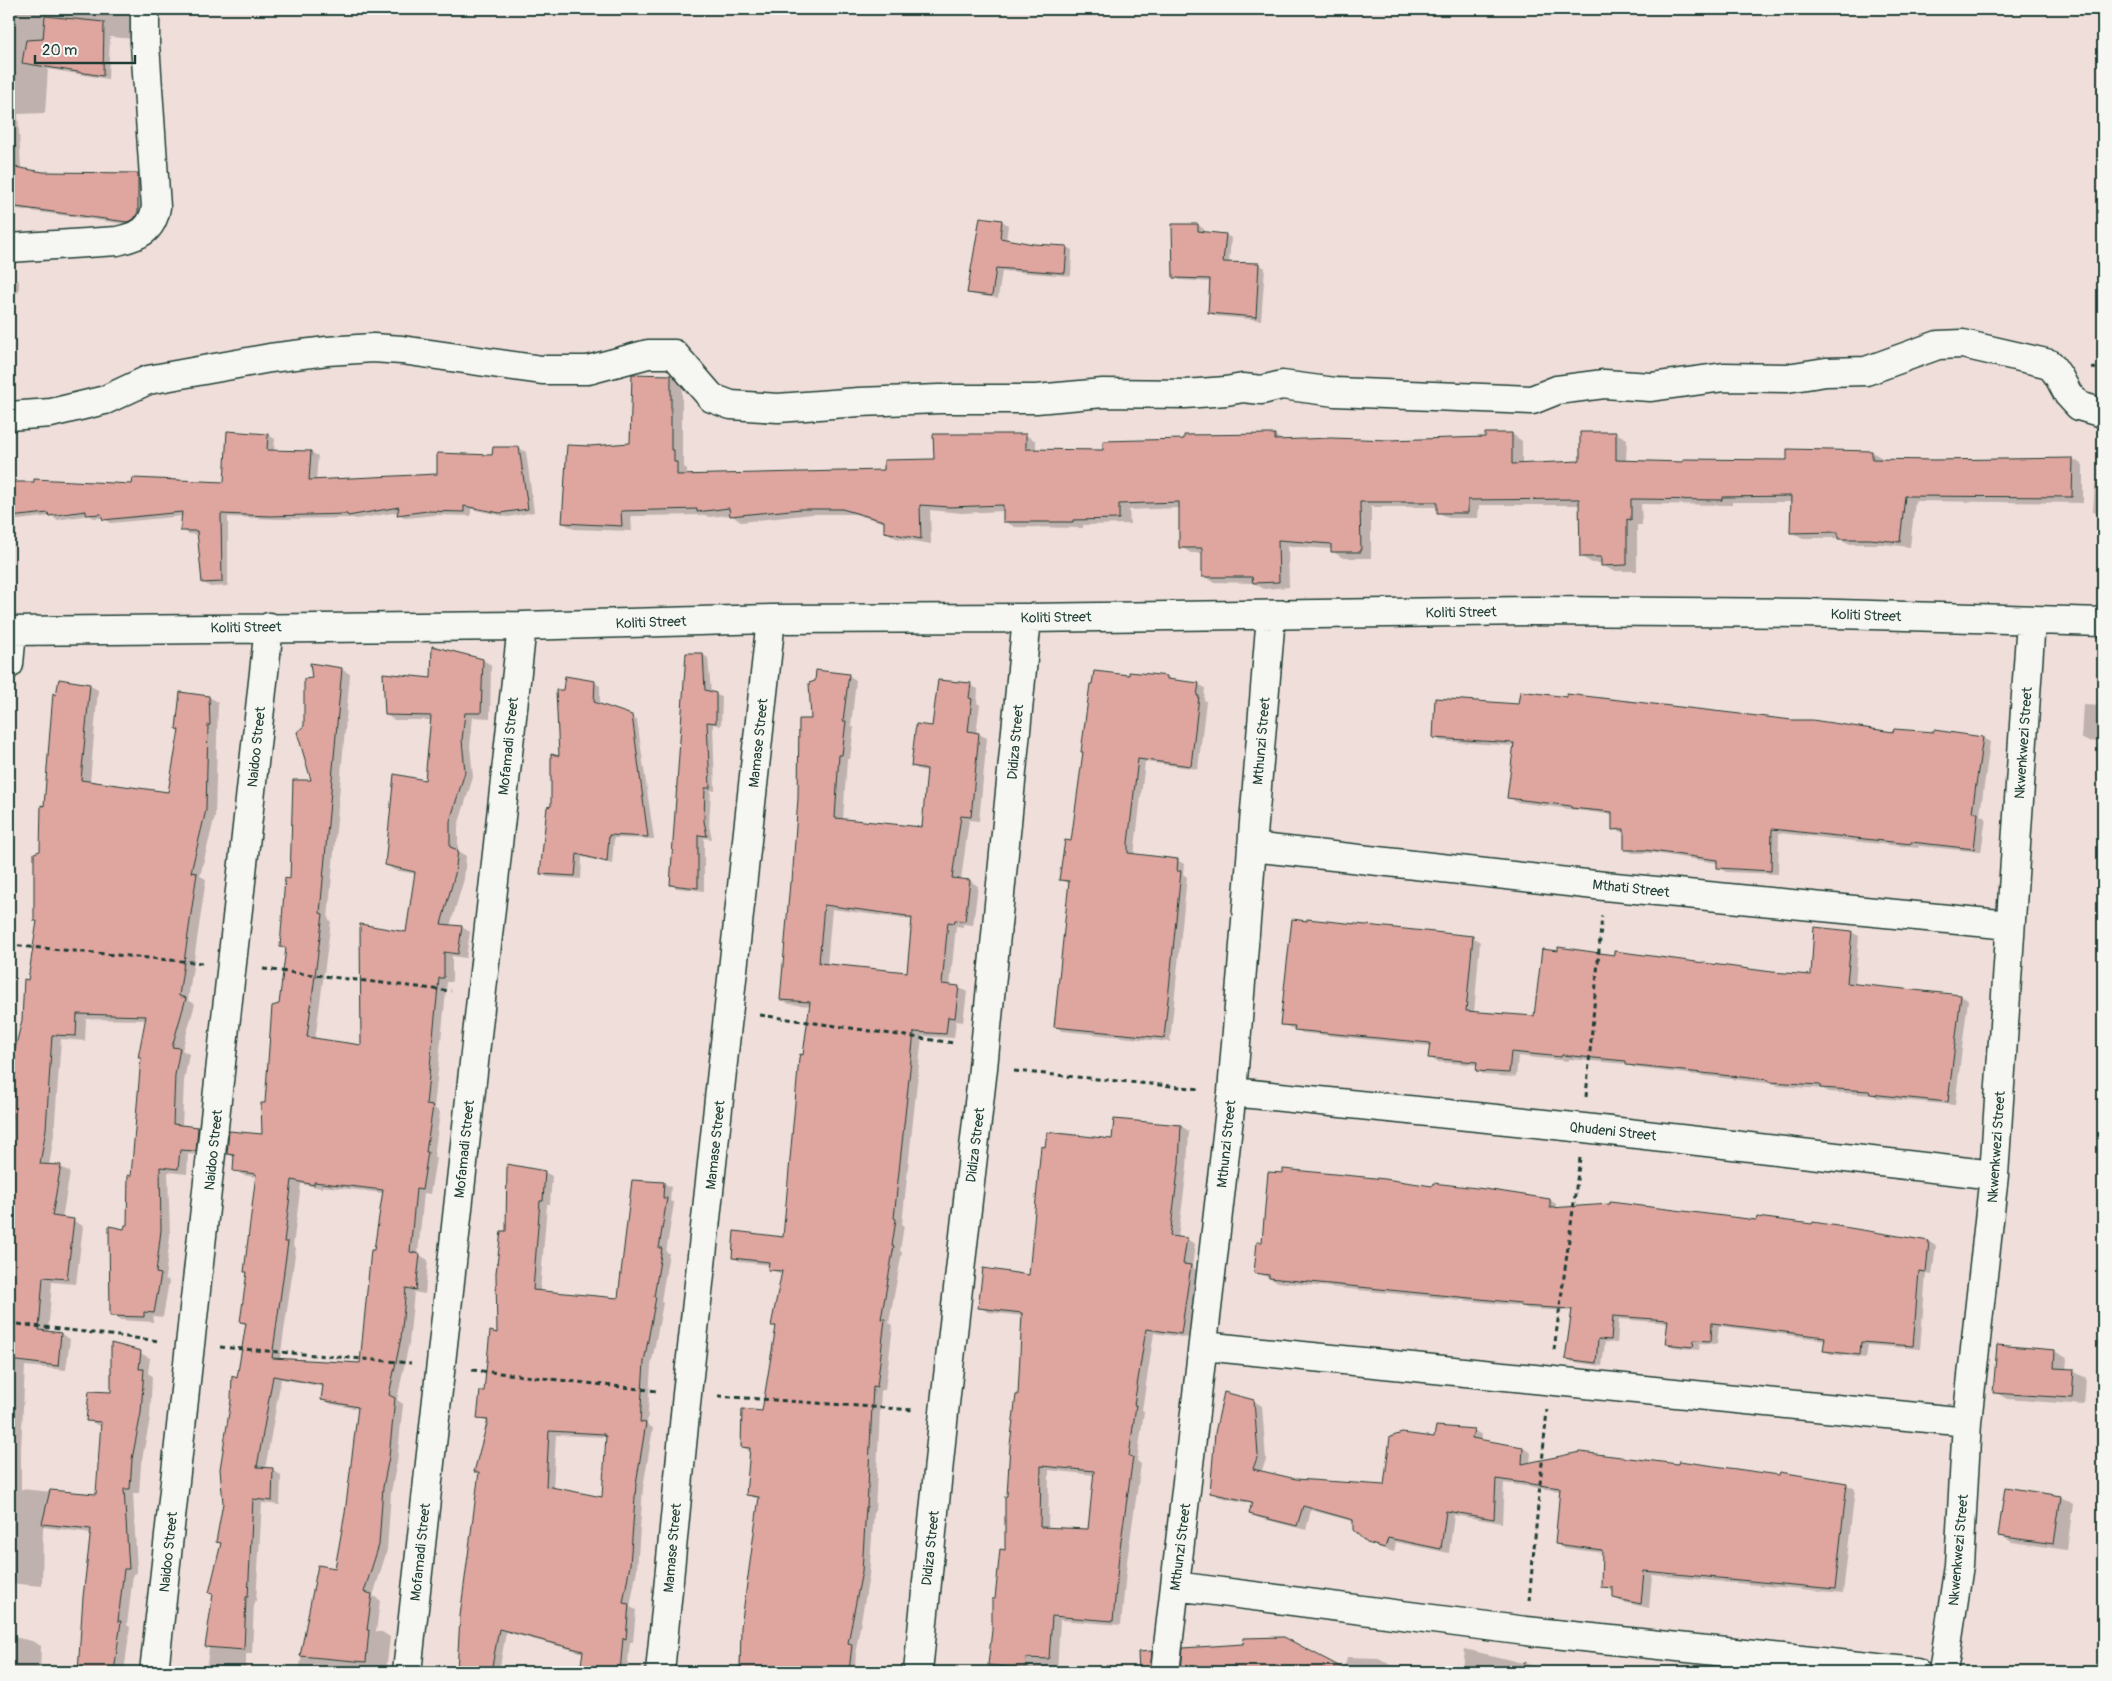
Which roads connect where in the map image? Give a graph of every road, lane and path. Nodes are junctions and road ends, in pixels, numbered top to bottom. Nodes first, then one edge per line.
1 (145, 9) edge
2 (9, 248) edge
3 (2103, 413) edge
4 (9, 416) edge
5 (1271, 615) junction
6 (771, 618) junction
7 (1027, 618) junction
8 (2031, 620) junction
9 (2103, 622) edge
10 (522, 626) junction
11 (270, 627) junction
12 (10, 631) edge
13 (9, 664) edge
14 (1252, 848) junction
15 (1604, 886) junction
16 (2010, 925) junction
17 (730, 1010) junction
18 (984, 1058) junction
19 (1232, 1092) junction
20 (1584, 1128) junction
21 (1994, 1175) junction
22 (9, 1323) edge
23 (191, 1344) junction
24 (1203, 1346) junction
25 (440, 1366) junction
26 (1549, 1382) junction
27 (687, 1394) junction
28 (944, 1412) junction
29 (1967, 1422) junction
30 (1175, 1586) junction
31 (1526, 1631) junction
32 (154, 1672) edge
33 (407, 1672) edge
34 (660, 1672) edge
35 (918, 1672) edge
36 (1165, 1672) edge
37 (1523, 1672) edge
38 (1916, 1672) edge
39 (1943, 1672) edge

1 - 2 street
3 - 4 street
5 - 7 street, Koliti Street
5 - 8 street, Koliti Street
5 - 14 street, Mthunzi Street
6 - 7 street, Koliti Street
6 - 10 street, Koliti Street
6 - 17 street, Mamase Street
7 - 18 street, Didiza Street
8 - 9 street, Koliti Street
8 - 16 street, Nkwenkwezi Street
10 - 11 street, Koliti Street
10 - 25 street, Mofamadi Street
11 - 12 street, Koliti Street
11 - 23 street, Naidoo Street
12 - 13 street
14 - 15 street, Mthati Street
14 - 19 street, Mthunzi Street
15 - 16 street, Mthati Street
15 - 20 path
16 - 21 street, Nkwenkwezi Street
17 - 18 path
17 - 27 street, Mamase Street
18 - 19 path
18 - 28 street, Didiza Street
19 - 20 street, Qhudeni Street
19 - 24 street, Mthunzi Street
20 - 21 street, Qhudeni Street
20 - 26 path
21 - 29 street, Nkwenkwezi Street
22 - 23 path
23 - 25 path
23 - 32 street, Naidoo Street
24 - 26 street
24 - 30 street, Mthunzi Street
25 - 27 path
25 - 33 street, Mofamadi Street
26 - 29 street
26 - 31 path
27 - 28 path
27 - 34 street, Mamase Street
28 - 35 street, Didiza Street
29 - 39 street, Nkwenkwezi Street
30 - 31 street
30 - 36 street, Mthunzi Street
31 - 37 path
31 - 38 street

